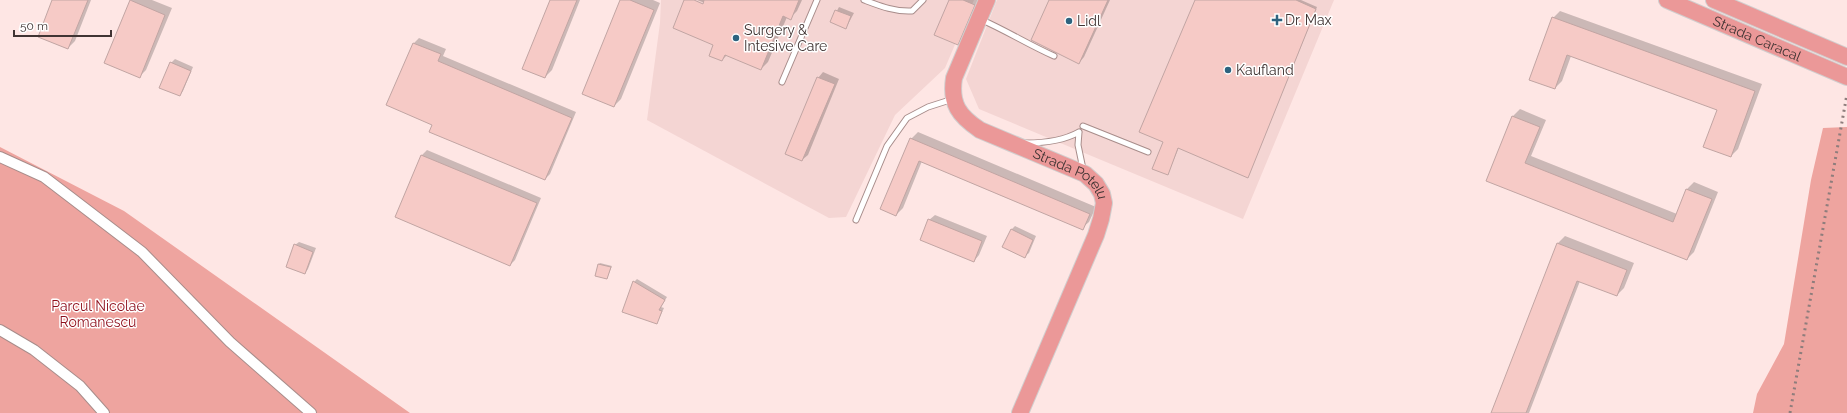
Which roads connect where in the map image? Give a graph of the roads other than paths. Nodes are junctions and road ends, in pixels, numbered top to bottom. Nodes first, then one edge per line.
1 (817, 0) edge
2 (864, 0) edge
3 (923, 0) edge
4 (987, 0) edge
5 (1667, 0) edge
6 (1714, 0) edge
7 (979, 19) junction
8 (1054, 56) dead end
9 (1847, 57) edge
10 (1847, 77) edge
11 (782, 82) dead end
12 (954, 99) junction
13 (1083, 126) dead end
14 (1007, 141) junction
15 (1148, 152) dead end
16 (0, 157) edge
17 (1085, 174) junction
18 (856, 220) dead end
19 (0, 330) edge
20 (104, 413) edge
21 (311, 413) edge
22 (1020, 413) edge

1 - 11 lane
2 - 3 lane
4 - 7 main road, Strada Potelu
5 - 10 main road, Strada Caracal
6 - 9 main road, Strada Caracal
7 - 8 lane
7 - 12 main road, Strada Potelu
12 - 14 main road, Strada Potelu
12 - 18 lane
13 - 15 lane
14 - 17 main road, Strada Potelu
14 - 17 lane
16 - 21 street
17 - 22 main road, Strada Potelu
19 - 20 street

